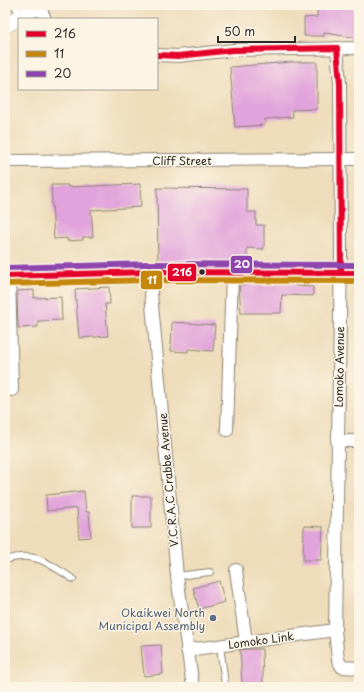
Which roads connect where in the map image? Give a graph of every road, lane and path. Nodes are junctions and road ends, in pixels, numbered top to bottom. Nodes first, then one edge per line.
1 (39, 5) edge
2 (17, 11) edge
3 (45, 18) edge
4 (5, 26) edge
5 (337, 48) junction
6 (359, 48) edge
7 (158, 55) edge
8 (341, 159) junction
9 (359, 159) edge
10 (5, 161) edge
11 (149, 272) junction
12 (232, 273) junction
13 (341, 273) junction
14 (359, 273) edge
15 (7, 275) edge
16 (12, 390) dead end
17 (228, 430) dead end
18 (337, 441) junction
19 (359, 441) edge
20 (5, 560) edge
21 (236, 570) dead end
22 (210, 572) dead end
23 (177, 576) junction
24 (73, 579) dead end
25 (335, 630) junction
26 (246, 642) junction
27 (220, 646) junction
28 (188, 650) junction
29 (359, 668) edge
30 (193, 687) edge
31 (223, 687) edge

1 - 2 street
1 - 3 street
2 - 4 street
5 - 6 street
5 - 7 street
5 - 8 street, Lomoko Avenue
8 - 9 street, Cliff Street
8 - 10 street, Cliff Street
8 - 13 street, Lomoko Avenue
11 - 12 street
11 - 15 street
11 - 23 street, V.C.R.A.C Crabbe Avenue
12 - 13 street
12 - 17 street
13 - 14 street
13 - 18 street, Lomoko Avenue
15 - 16 street
18 - 19 street
18 - 25 street, Lomoko Avenue
20 - 24 lane
21 - 26 street
22 - 23 lane
23 - 28 street, V.C.R.A.C Crabbe Avenue
25 - 26 street, Lomoko Link
25 - 29 street, Lomoko Avenue
26 - 27 street, Lomoko Link
27 - 28 street, Lomoko Link
27 - 31 lane
28 - 30 street, V.C.R.A.C Crabbe Avenue

